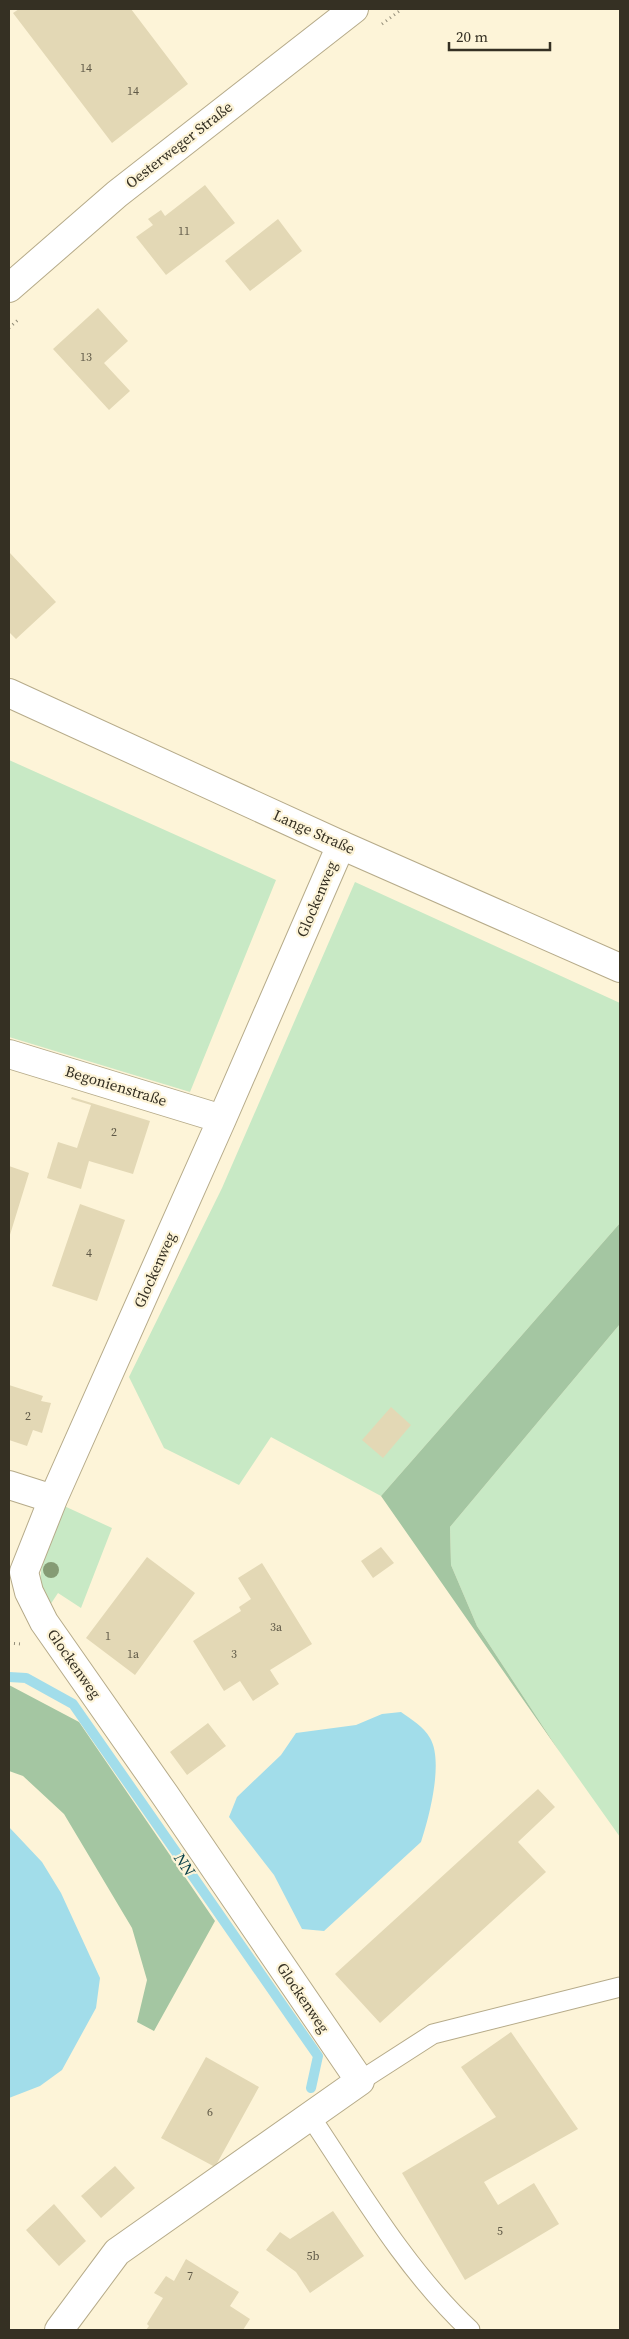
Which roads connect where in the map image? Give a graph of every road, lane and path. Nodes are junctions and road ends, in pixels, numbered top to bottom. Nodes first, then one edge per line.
1 (354, 9) edge
2 (9, 288) edge
3 (9, 693) edge
4 (341, 844) junction
5 (620, 968) edge
6 (9, 1054) edge
7 (222, 1119) junction
8 (9, 1485) edge
9 (53, 1499) junction
10 (620, 1987) edge
11 (360, 2081) junction
12 (310, 2116) junction
13 (59, 2330) edge
14 (470, 2330) edge

1 - 2 street, Oesterweger Straße
3 - 4 street, Lange Straße
4 - 5 street, Lange Straße
4 - 7 street, Glockenweg
6 - 7 street, Begonienstraße
7 - 9 street, Glockenweg
8 - 9 street
9 - 11 street, Glockenweg
10 - 11 lane
11 - 12 street
12 - 13 street
12 - 14 lane

